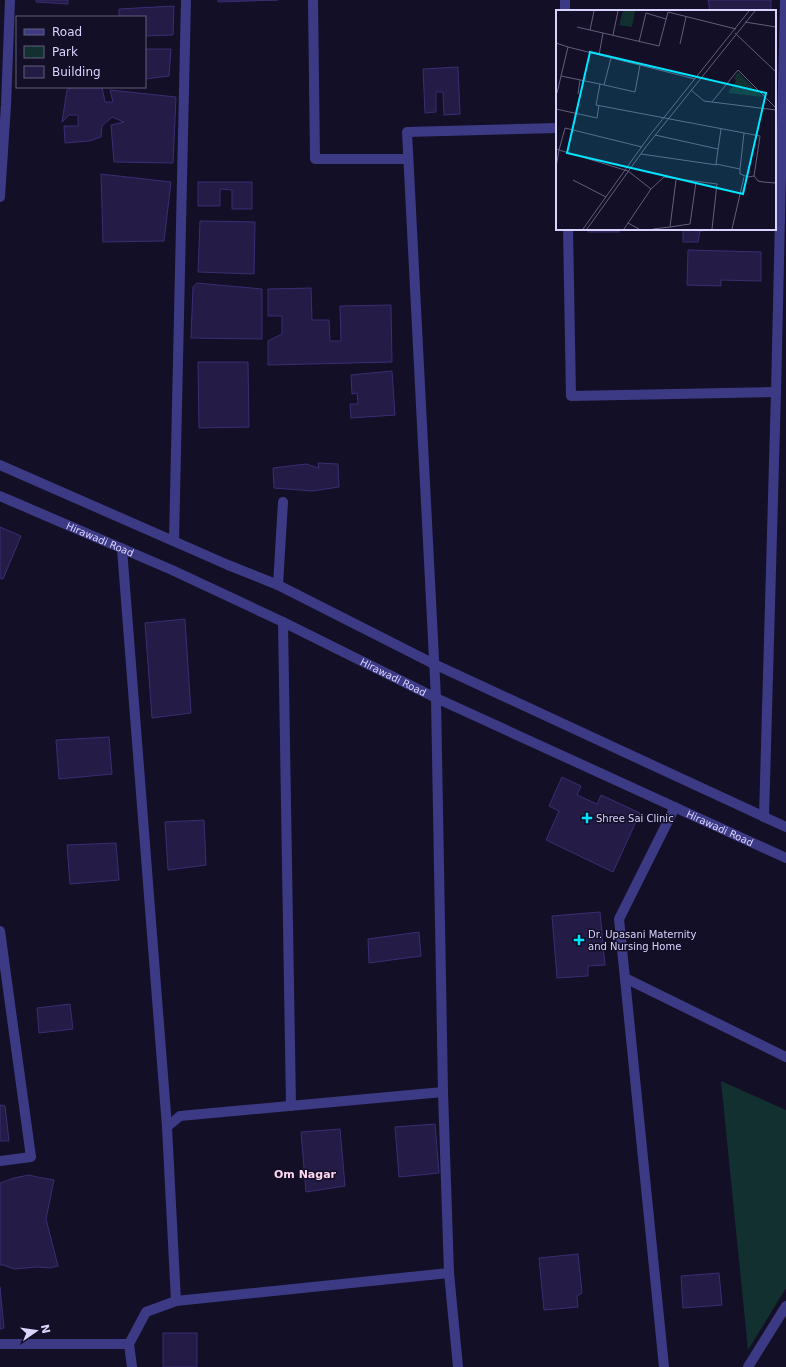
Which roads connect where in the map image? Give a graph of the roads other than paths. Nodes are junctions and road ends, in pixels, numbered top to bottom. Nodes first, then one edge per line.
1 (10, 0) edge
2 (186, 0) edge
3 (313, 0) edge
4 (785, 0) edge
5 (785, 71) edge
6 (556, 128) edge
7 (408, 158) junction
8 (778, 164) edge
9 (0, 198) edge
10 (568, 230) edge
11 (776, 392) junction
12 (0, 465) edge
13 (0, 496) edge
14 (283, 502) dead end
15 (174, 541) junction
16 (122, 549) junction
17 (278, 585) junction
18 (283, 622) junction
19 (434, 664) junction
20 (436, 698) junction
21 (675, 807) junction
22 (764, 817) junction
23 (786, 827) edge
24 (786, 858) edge
25 (0, 931) edge
26 (625, 978) junction
27 (4, 997) edge
28 (786, 1057) edge
29 (443, 1092) junction
30 (291, 1106) junction
31 (167, 1127) junction
32 (0, 1161) edge
33 (449, 1273) junction
34 (176, 1301) junction
35 (786, 1306) edge
36 (0, 1344) edge
37 (129, 1344) junction
38 (132, 1367) edge
39 (458, 1367) edge
40 (664, 1367) edge
41 (748, 1367) edge

1 - 9 street
2 - 15 street
3 - 7 street
4 - 5 street
5 - 8 street
6 - 7 street
7 - 19 street
8 - 11 street
10 - 11 street
11 - 22 street
12 - 15 street
13 - 16 street, Hirawadi Road
14 - 17 street
15 - 17 street
16 - 18 street, Hirawadi Road
16 - 31 street
17 - 19 street
18 - 20 street, Hirawadi Road
18 - 30 street
19 - 20 street
19 - 22 street
20 - 21 street, Hirawadi Road
20 - 29 street
21 - 24 street, Hirawadi Road
21 - 26 street
22 - 23 street
25 - 27 street
26 - 28 street
26 - 40 street
27 - 32 street
29 - 30 street
29 - 33 street
30 - 31 street
31 - 34 street
33 - 34 street
33 - 39 street
34 - 37 street
35 - 41 street
36 - 37 street
37 - 38 street

